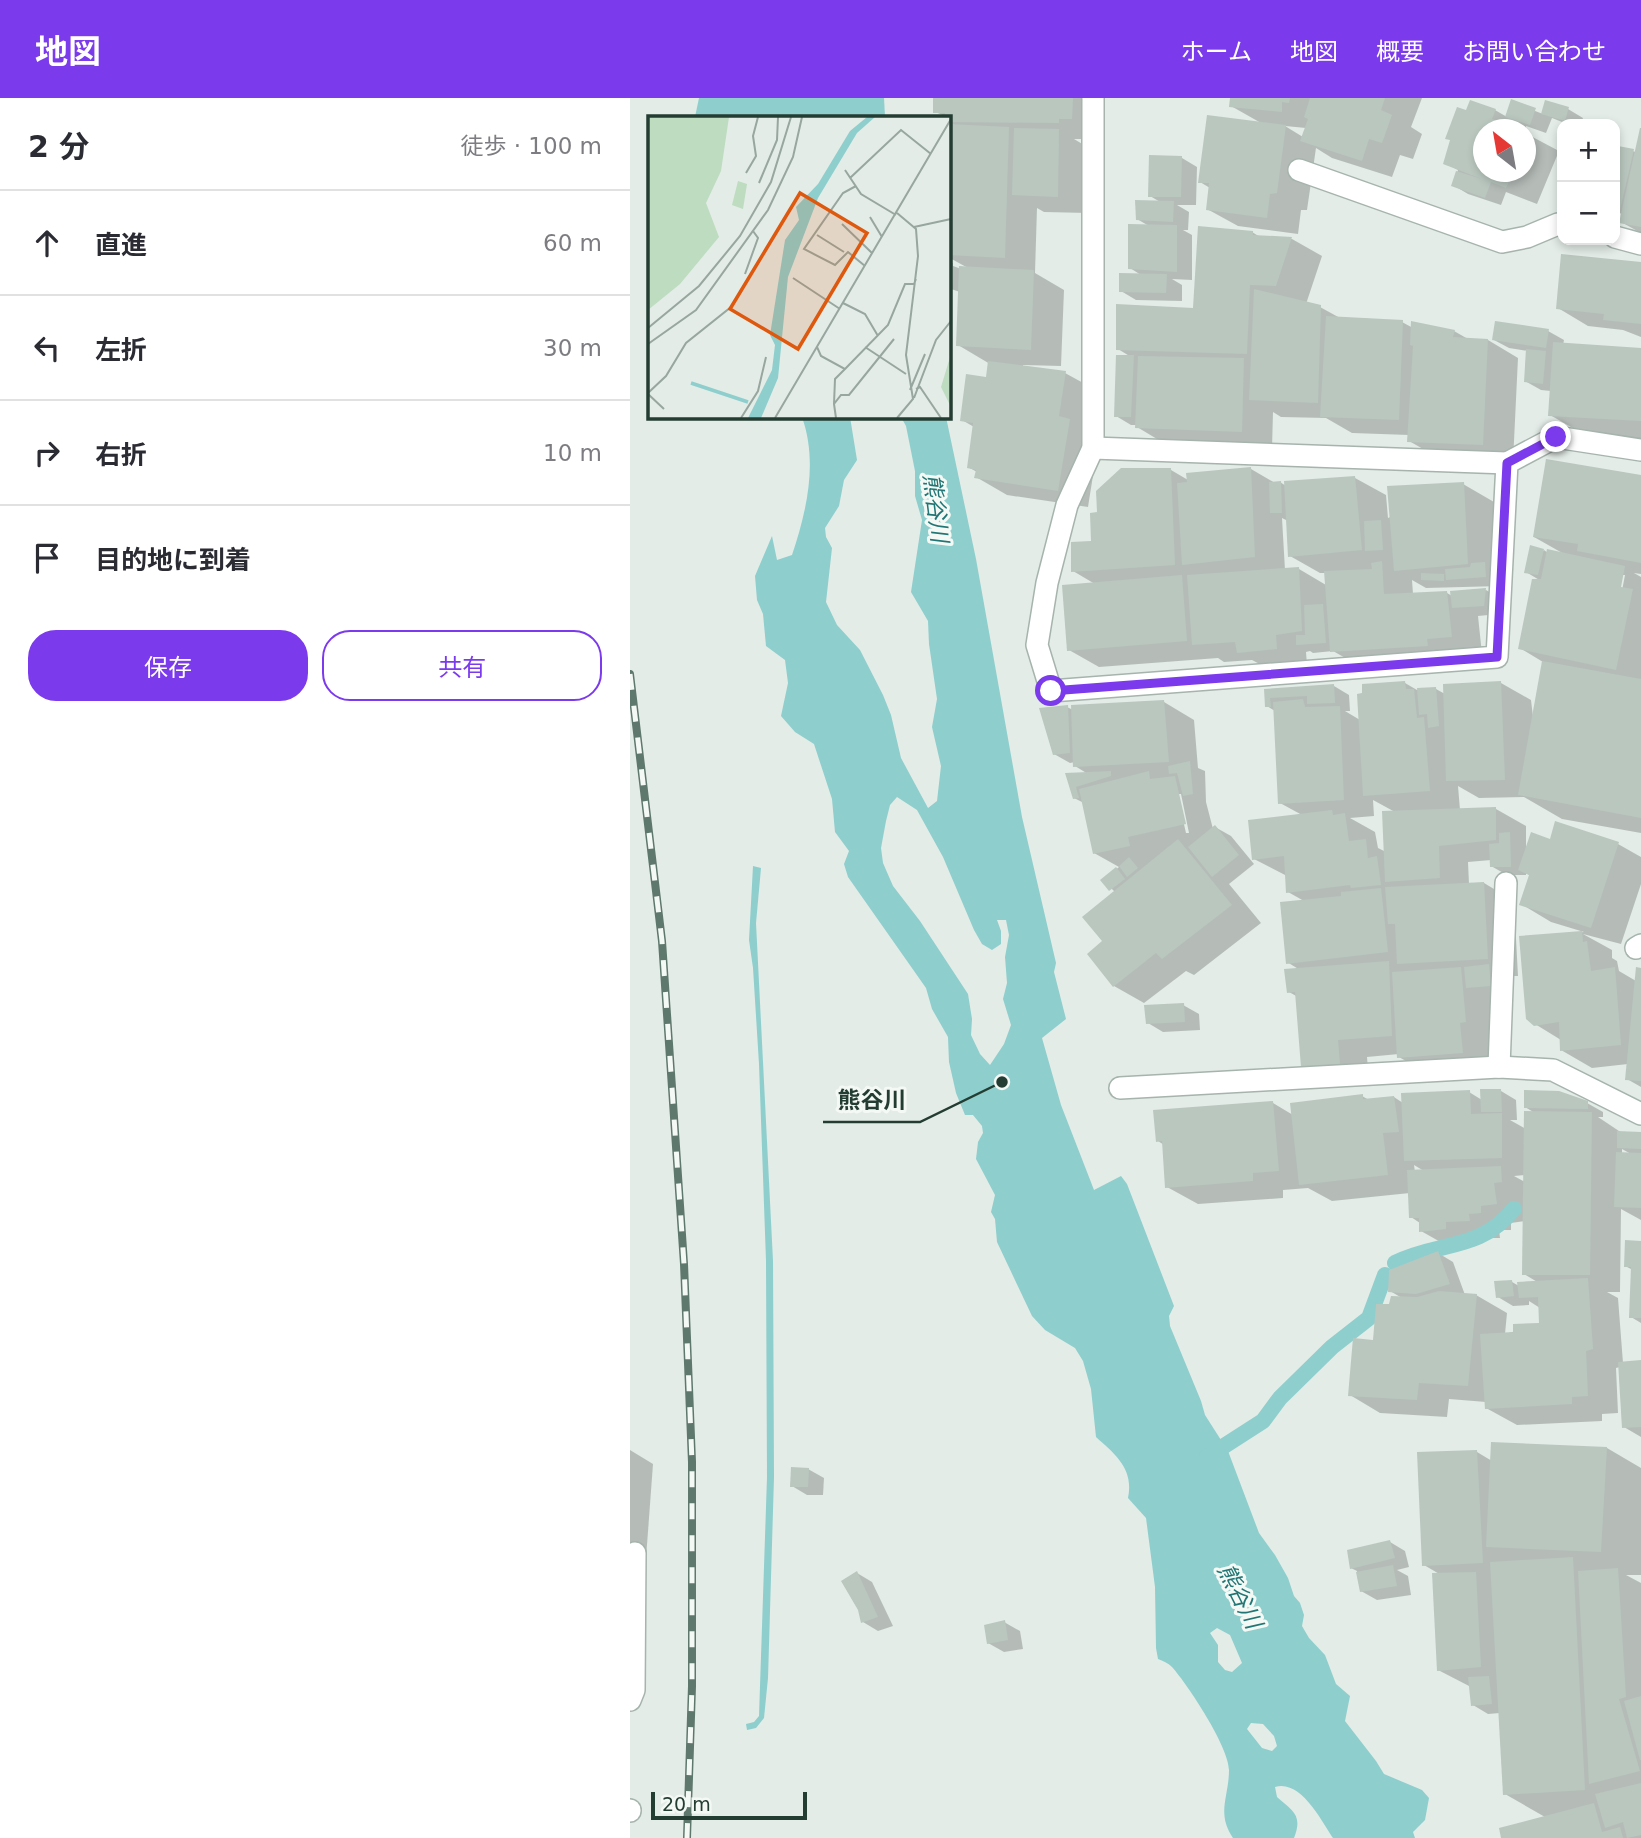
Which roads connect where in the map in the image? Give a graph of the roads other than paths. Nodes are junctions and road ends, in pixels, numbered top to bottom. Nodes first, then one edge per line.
1 (1093, 98) edge
2 (1299, 170) dead end
3 (1557, 223) edge
4 (1620, 238) edge
5 (1641, 244) edge
6 (1093, 448) junction
7 (1641, 450) edge
8 (1507, 463) junction
9 (1506, 883) dead end
10 (1499, 1067) junction
11 (1120, 1088) dead end
12 (1641, 1114) edge
13 (635, 1553) dead end
14 (630, 1700) edge

1 - 6 street
2 - 3 street
4 - 5 street
6 - 8 street
6 - 8 street
7 - 8 street
9 - 10 street
10 - 11 street
10 - 12 street
13 - 14 street

